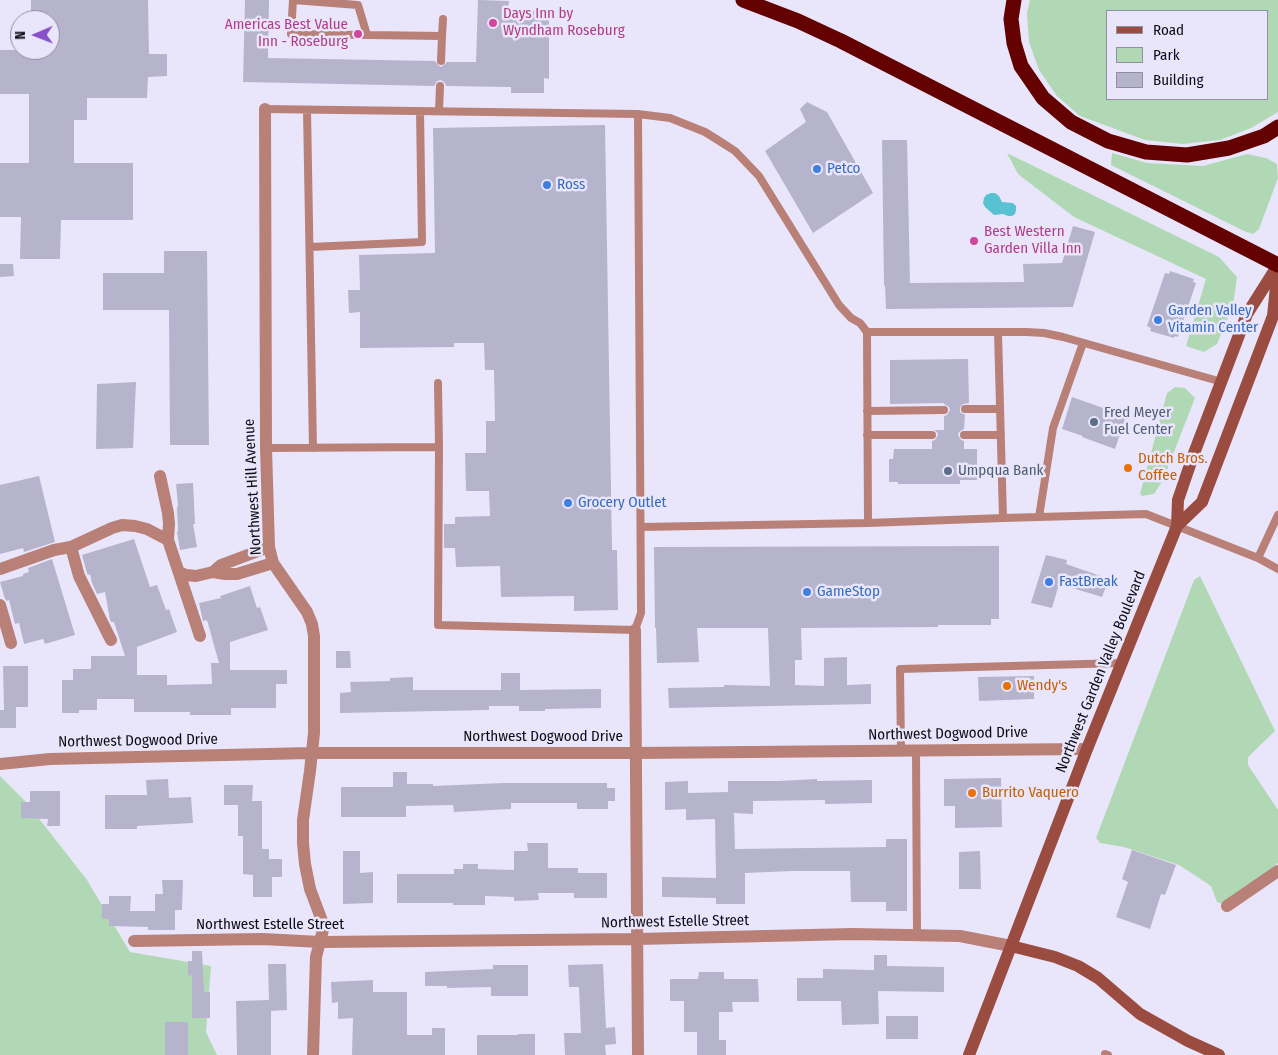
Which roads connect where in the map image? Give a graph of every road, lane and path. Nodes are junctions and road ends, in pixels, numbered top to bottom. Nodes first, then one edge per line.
1 (743, 0) edge
2 (1014, 0) edge
3 (443, 19) dead end
4 (367, 35) junction
5 (442, 36) junction
6 (441, 62) dead end
7 (440, 86) dead end
8 (266, 109) joint
9 (307, 110) junction
10 (420, 111) junction
11 (439, 112) junction
12 (638, 114) junction
13 (1278, 127) edge
14 (310, 248) junction
15 (1278, 265) edge
16 (867, 332) junction
17 (998, 332) junction
18 (1084, 343) junction
19 (1222, 382) junction
20 (438, 383) dead end
21 (1000, 408) junction
22 (965, 409) dead end
23 (944, 410) dead end
24 (867, 412) junction
25 (867, 435) junction
26 (932, 435) dead end
27 (964, 435) dead end
28 (1001, 435) junction
29 (439, 446) junction
30 (266, 448) junction
31 (313, 448) junction
32 (160, 476) dead end
33 (1278, 515) edge
34 (1039, 516) junction
35 (1003, 518) junction
36 (868, 523) junction
37 (1177, 526) junction
38 (641, 527) junction
39 (168, 540) junction
40 (71, 547) junction
41 (269, 547) junction
42 (1258, 558) junction
43 (273, 563) junction
44 (0, 569) edge
45 (1278, 569) edge
46 (179, 572) junction
47 (213, 572) junction
48 (0, 605) edge
49 (634, 630) junction
50 (200, 636) dead end
51 (110, 640) dead end
52 (11, 643) dead end
53 (1122, 663) junction
54 (1087, 749) junction
55 (901, 751) junction
56 (916, 751) junction
57 (311, 753) junction
58 (636, 753) junction
59 (0, 764) edge
60 (1278, 871) edge
61 (1227, 906) dead end
62 (917, 935) junction
63 (637, 939) junction
64 (134, 941) dead end
65 (321, 942) junction
66 (1011, 946) junction
67 (313, 1055) edge
68 (638, 1055) edge
69 (969, 1055) edge
70 (1219, 1055) edge

1 - 15 highway
2 - 13 highway
3 - 5 lane
4 - 4 lane
4 - 5 lane
5 - 6 lane
7 - 11 lane
8 - 9 lane
8 - 30 street, Northwest Hill Avenue
9 - 10 lane
9 - 14 lane
10 - 11 lane
10 - 14 lane
11 - 12 lane
12 - 16 lane
12 - 38 lane
14 - 31 lane
15 - 19 main road, Northwest Garden Valley Boulevard
15 - 37 main road, Northwest Garden Valley Boulevard
16 - 17 lane
16 - 24 lane
17 - 18 lane
17 - 21 lane
18 - 19 lane
18 - 34 lane
19 - 37 main road, Northwest Garden Valley Boulevard
20 - 29 lane
21 - 22 lane
21 - 28 lane
23 - 24 lane
24 - 25 lane
25 - 26 lane
25 - 36 lane
27 - 28 lane
28 - 35 lane
29 - 31 lane
29 - 49 lane
30 - 31 lane
30 - 41 street, Northwest Hill Avenue
32 - 39 street
33 - 42 lane
34 - 35 lane
34 - 37 lane
35 - 36 lane
36 - 38 lane
37 - 42 lane
37 - 53 main road, Northwest Garden Valley Boulevard
38 - 49 lane
39 - 40 street
39 - 46 street
40 - 44 street
40 - 51 street
41 - 43 street, Northwest Hill Avenue
41 - 47 street
42 - 45 lane
43 - 47 street
43 - 57 street, Northwest Hill Avenue
46 - 47 street
46 - 50 street
48 - 52 street
49 - 58 street
53 - 54 main road, Northwest Garden Valley Boulevard
53 - 55 lane
54 - 56 street, Northwest Dogwood Drive
54 - 66 main road, Northwest Garden Valley Boulevard
55 - 56 street, Northwest Dogwood Drive
55 - 58 street, Northwest Dogwood Drive
56 - 62 lane
57 - 58 street, Northwest Dogwood Drive
57 - 59 street, Northwest Dogwood Drive
57 - 65 street, Northwest Hill Avenue
58 - 63 street
60 - 61 street
62 - 63 street, Northwest Estelle Street
62 - 66 street, Northwest Estelle Street
63 - 65 street, Northwest Estelle Street
63 - 68 street
64 - 65 street, Northwest Estelle Street
65 - 67 street, Northwest Hill Avenue
66 - 69 main road, Northwest Garden Valley Boulevard
66 - 70 main road, Northwest Estelle Street

